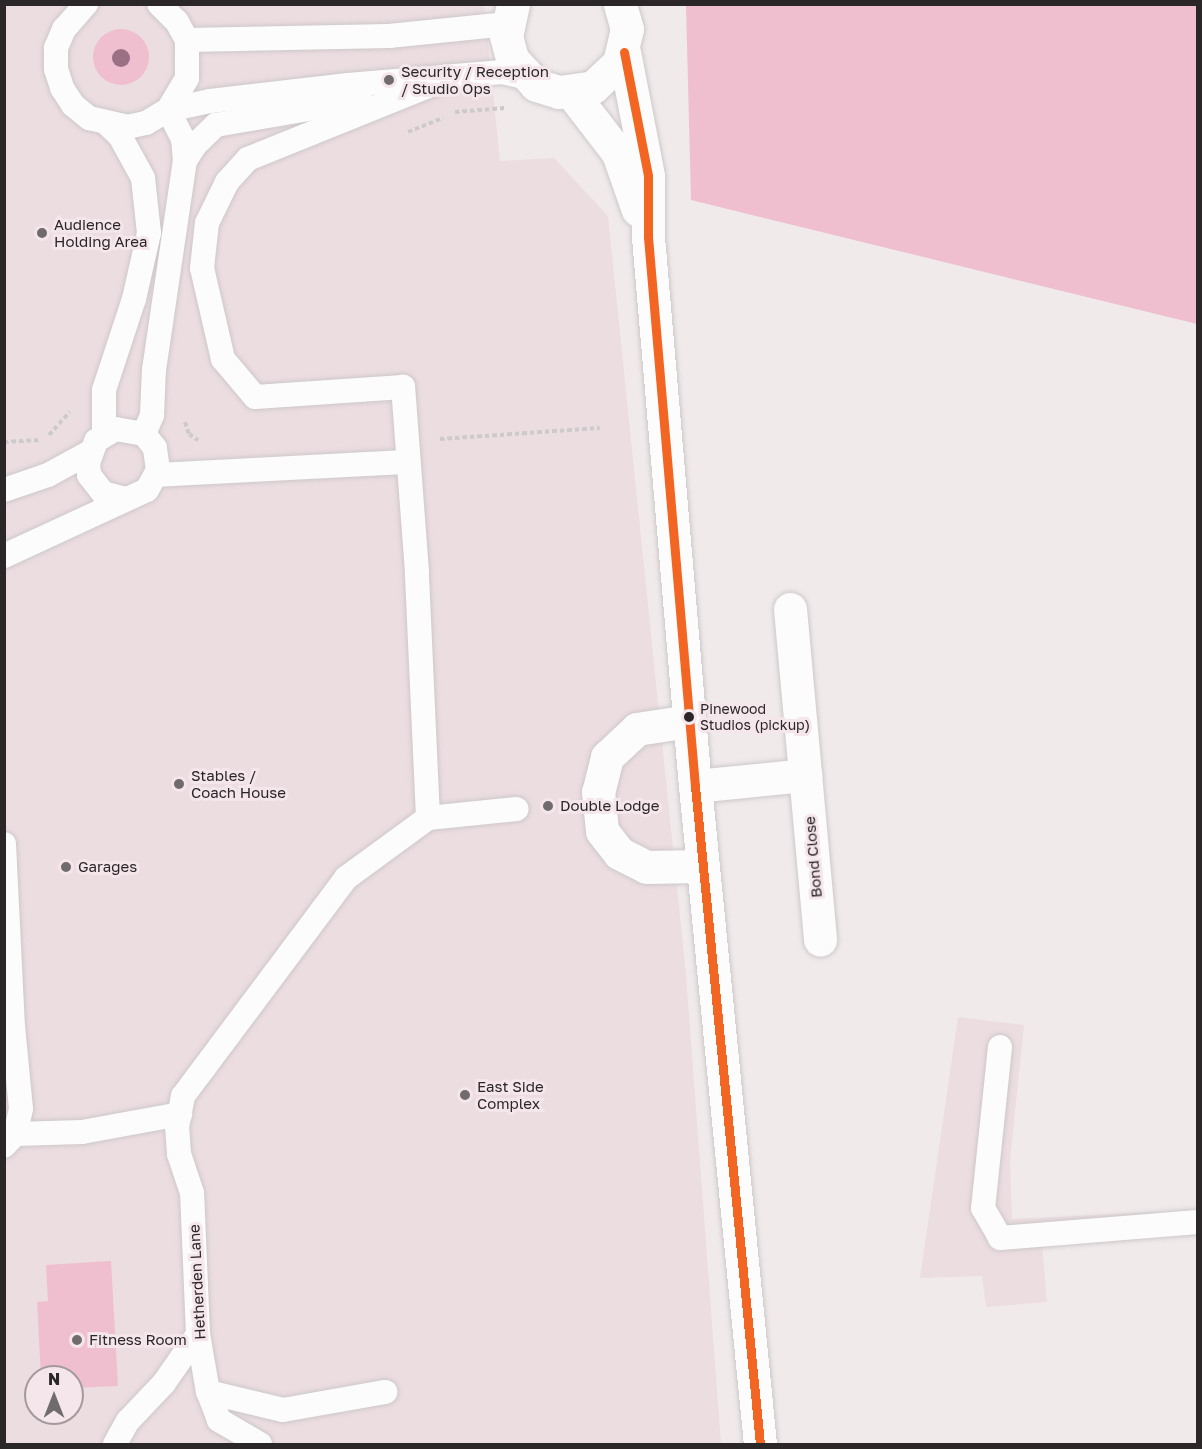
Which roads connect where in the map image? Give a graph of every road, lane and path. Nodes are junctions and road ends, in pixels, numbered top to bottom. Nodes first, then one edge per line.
1 (159, 4) edge
2 (620, 4) edge
3 (80, 7) edge
4 (510, 14) edge
5 (187, 40) junction
6 (624, 52) junction
7 (453, 76) junction
8 (527, 78) junction
9 (571, 92) junction
10 (168, 110) junction
11 (108, 125) junction
12 (185, 161) junction
13 (648, 237) junction
14 (73, 406) dead end
15 (144, 434) junction
16 (4, 442) edge
17 (97, 442) junction
18 (408, 462) junction
19 (156, 476) junction
20 (4, 490) edge
21 (126, 499) junction
22 (4, 556) edge
23 (790, 609) dead end
24 (689, 721) junction
25 (805, 775) junction
26 (695, 786) junction
27 (517, 809) dead end
28 (428, 818) junction
29 (4, 844) edge
30 (703, 866) junction
31 (820, 940) dead end
32 (1000, 1047) dead end
33 (182, 1105) junction
34 (10, 1140) edge
35 (1197, 1222) edge
36 (198, 1334) junction
37 (208, 1392) junction
38 (385, 1392) dead end
39 (115, 1444) edge
40 (260, 1444) edge
41 (760, 1444) edge

1 - 5 lane
2 - 6 street
3 - 11 lane
4 - 5 lane
4 - 8 street
5 - 10 lane
6 - 9 street
6 - 13 street
7 - 8 lane
7 - 10 lane
7 - 12 lane
7 - 18 lane
8 - 9 street
9 - 13 street
10 - 11 lane
10 - 12 lane
11 - 17 lane
12 - 15 lane
13 - 24 street
14 - 16 path
15 - 17 lane
15 - 19 lane
17 - 20 lane
17 - 21 lane
18 - 19 lane
18 - 28 lane
19 - 21 lane
21 - 22 lane
23 - 25 street, Bond Close
24 - 26 street
24 - 30 street
25 - 26 street
25 - 31 street, Bond Close
26 - 30 street
27 - 28 lane
28 - 33 lane
29 - 34 lane
30 - 41 street
32 - 35 lane
33 - 34 lane
33 - 36 lane, Hetherden Lane
36 - 37 lane, Hetherden Lane
36 - 39 lane
37 - 38 lane
37 - 40 lane, Hetherden Lane

